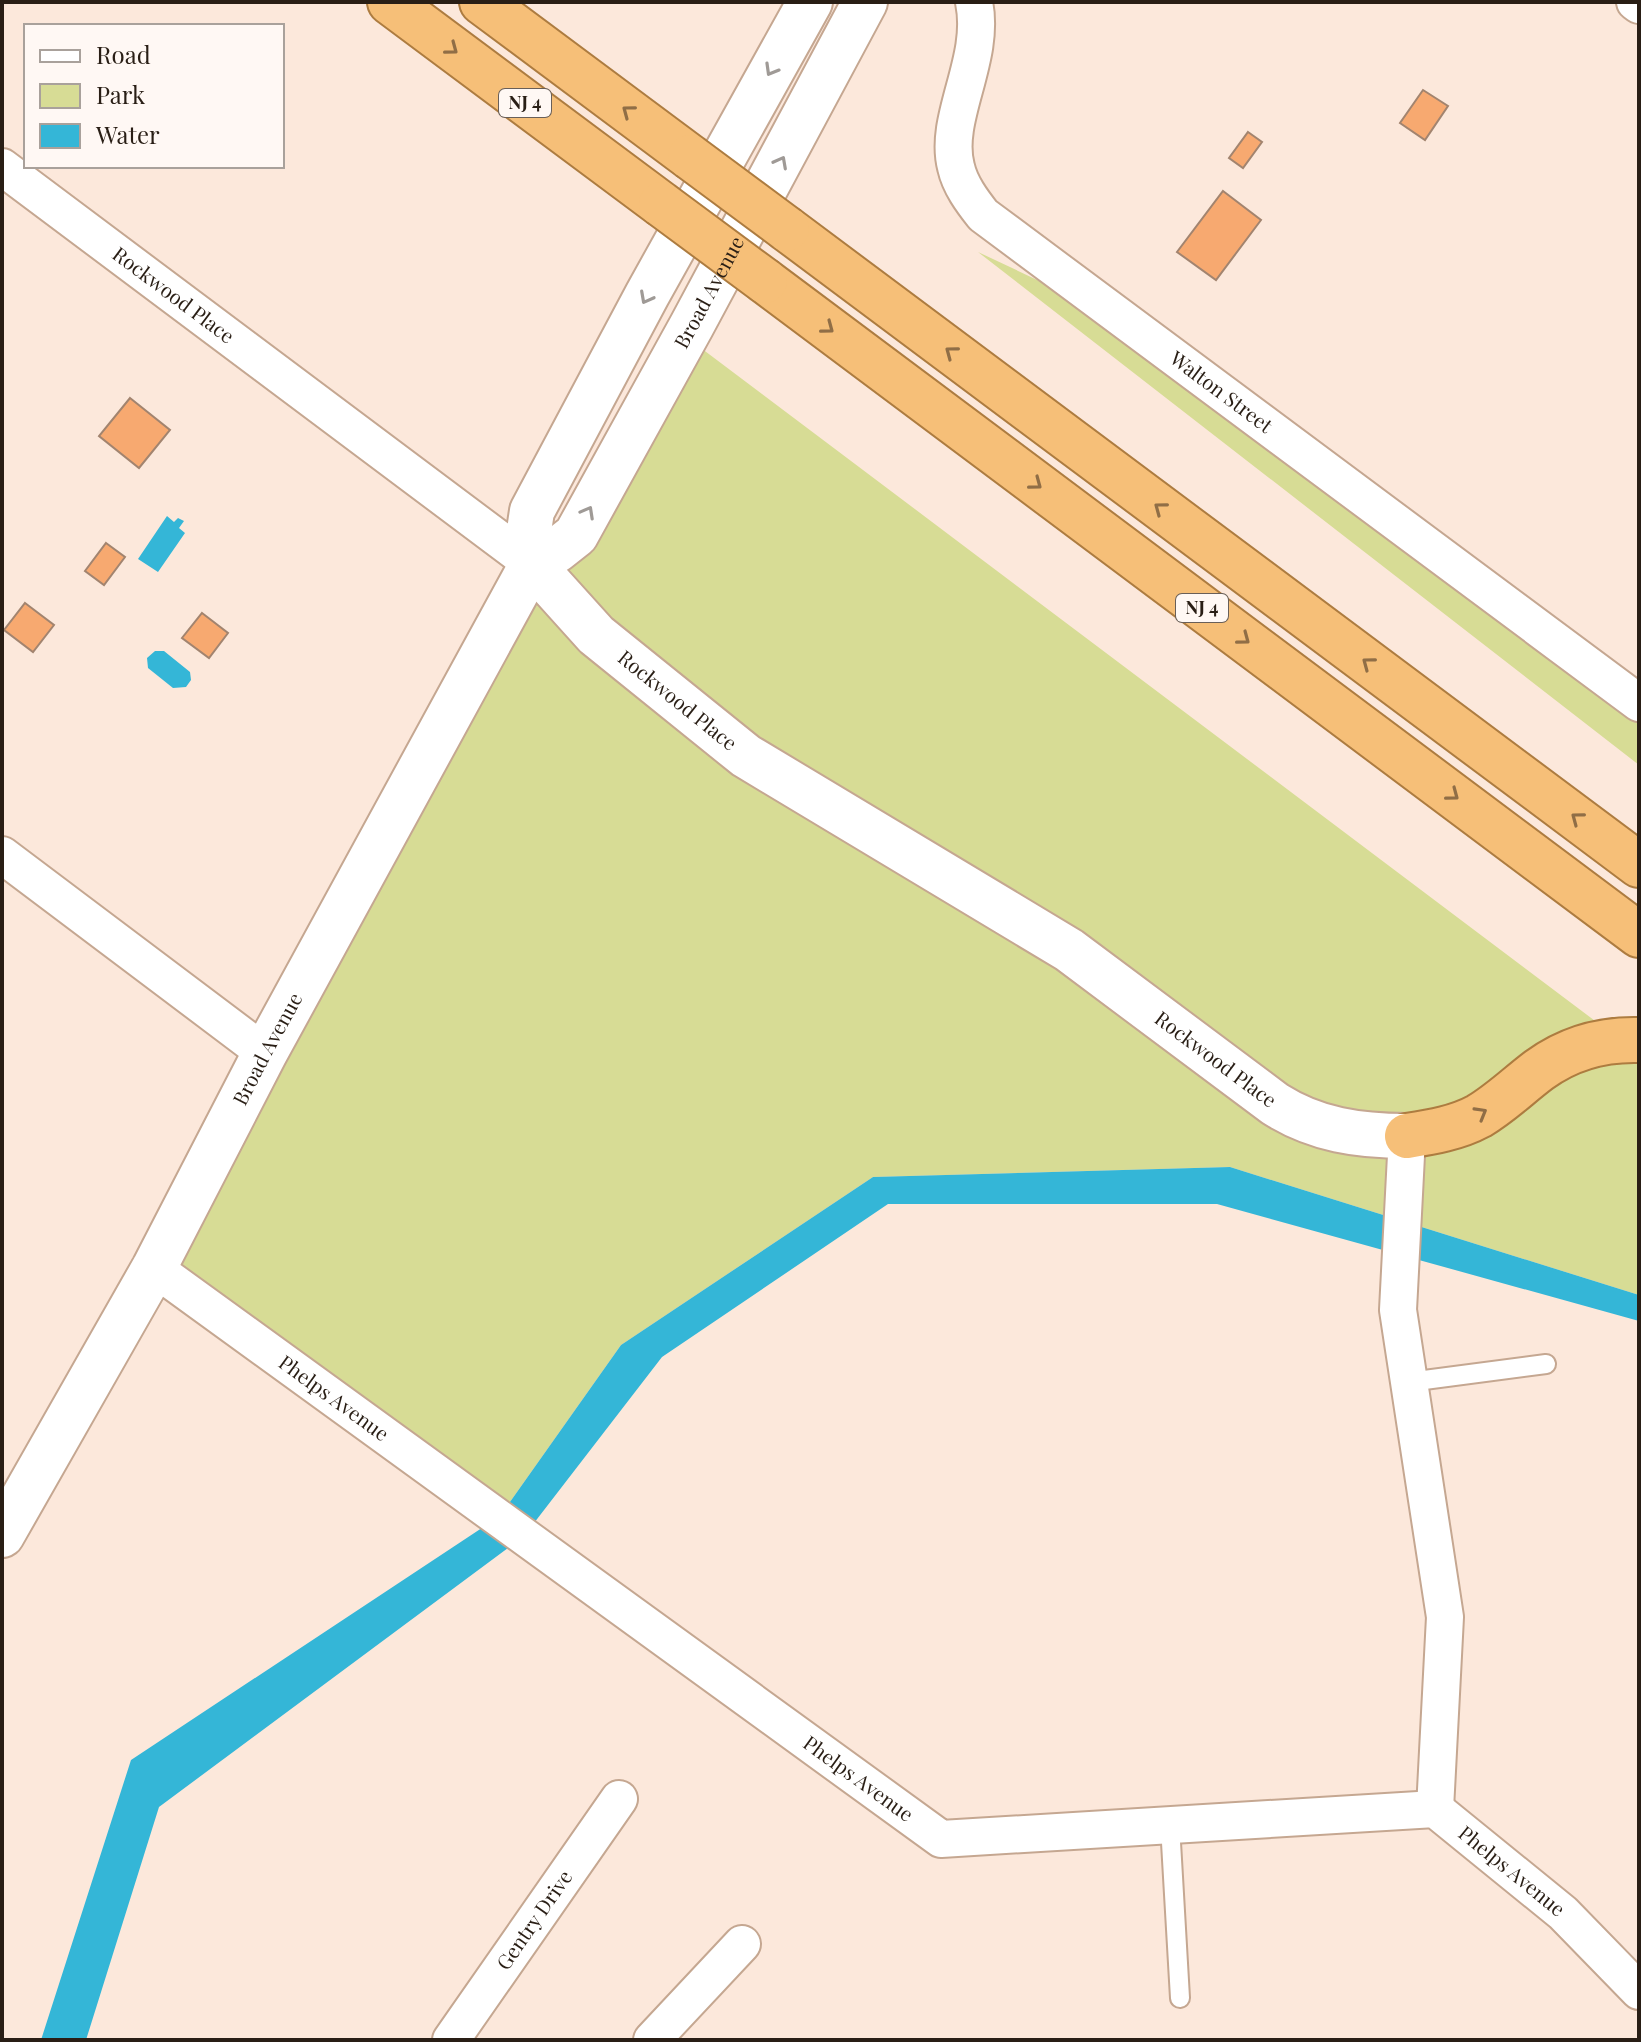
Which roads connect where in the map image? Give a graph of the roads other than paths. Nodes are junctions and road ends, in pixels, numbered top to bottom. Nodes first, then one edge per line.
1 (390, 2) edge
2 (482, 2) edge
3 (810, 2) edge
4 (865, 2) edge
5 (974, 2) edge
6 (2, 167) edge
7 (532, 564) junction
8 (1639, 703) edge
9 (2, 855) edge
10 (1639, 865) edge
11 (1639, 935) edge
12 (1639, 1040) edge
13 (265, 1053) junction
14 (1406, 1156) junction
15 (154, 1268) junction
16 (1546, 1364) dead end
17 (1409, 1382) junction
18 (6, 1520) edge
19 (619, 1799) dead end
20 (1435, 1809) junction
21 (1170, 1825) junction
22 (742, 1944) dead end
23 (1639, 1991) edge
24 (1180, 1998) dead end
25 (451, 2040) edge
26 (652, 2040) edge

1 -> 11 highway, NJ 4, bridge
10 -> 2 highway, NJ 4, bridge
3 -> 7 street
7 -> 4 street, Broad Avenue
5 - 8 street, Walton Street
6 - 7 street, Rockwood Place
7 - 13 street, Broad Avenue
7 - 14 street, Rockwood Place
9 - 13 street
14 -> 12 highway
13 - 15 street, Broad Avenue
14 - 17 street
15 - 18 street, Broad Avenue
15 - 21 street, Phelps Avenue
16 - 17 lane
17 - 20 street
19 - 25 street, Gentry Drive
20 - 21 street, Phelps Avenue
20 - 23 street, Phelps Avenue
21 - 24 lane
22 - 26 street

